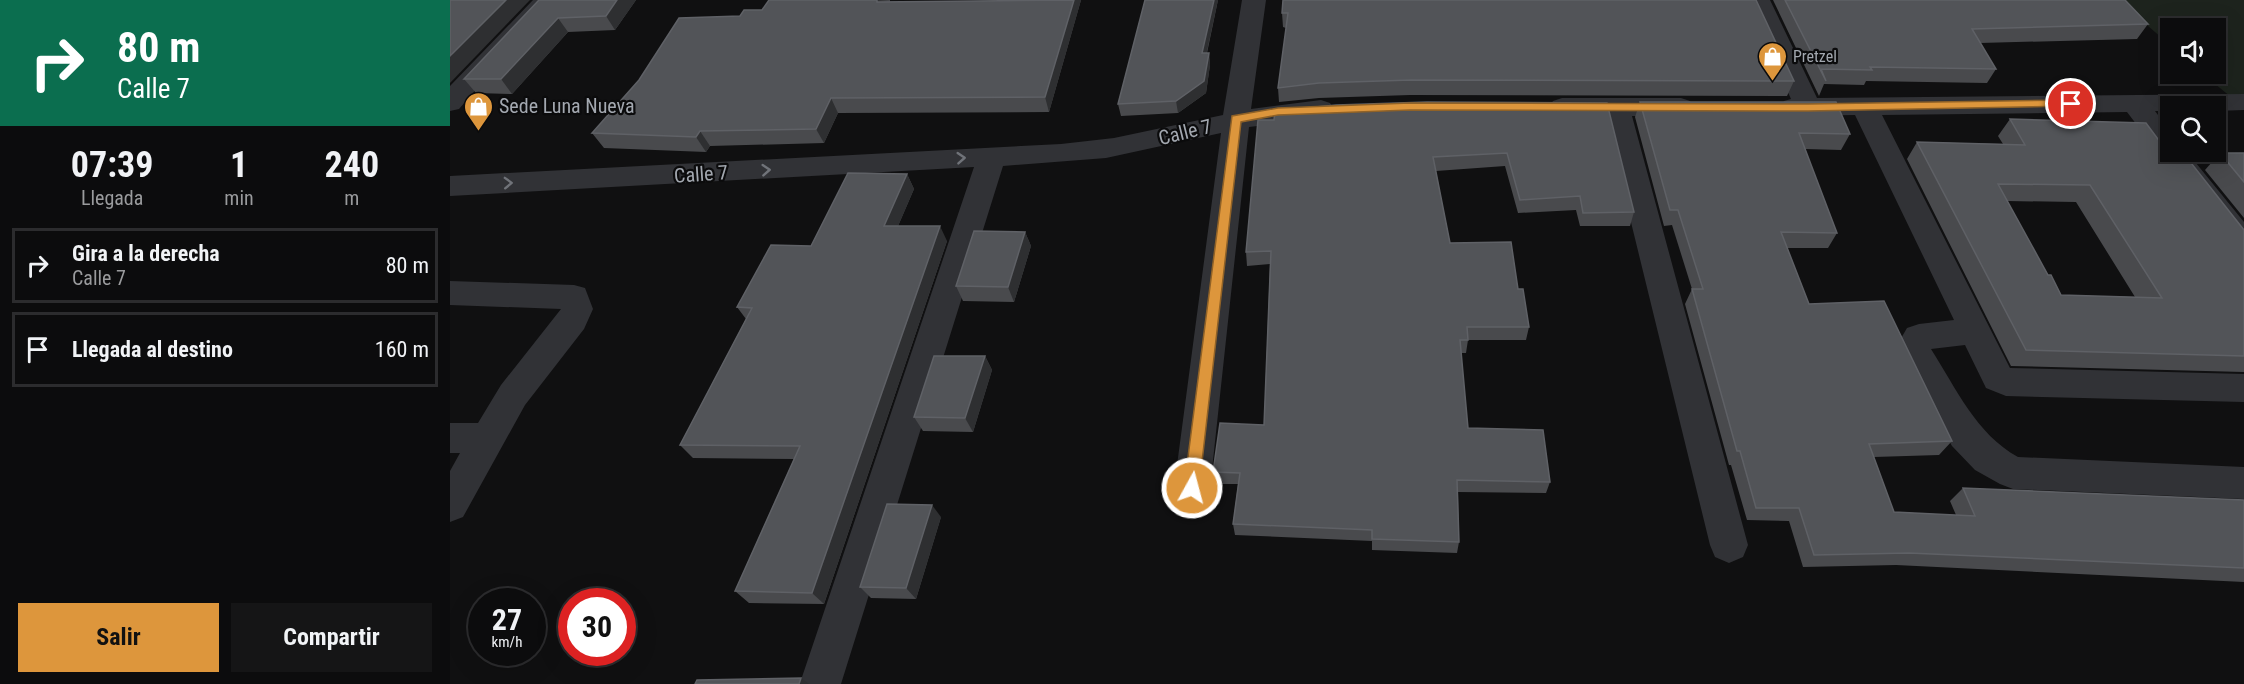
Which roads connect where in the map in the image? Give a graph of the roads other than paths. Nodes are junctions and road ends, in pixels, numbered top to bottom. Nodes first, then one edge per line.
1 (547, 0) edge
2 (1254, 0) edge
3 (1758, 0) edge
4 (2244, 102) edge
5 (450, 103) edge
6 (2134, 104) junction
7 (1536, 107) edge
8 (1616, 107) junction
9 (1700, 107) edge
10 (1772, 107) edge
11 (1808, 107) junction
12 (1865, 107) junction
13 (1342, 108) edge
14 (1236, 119) junction
15 (2160, 137) edge
16 (992, 156) junction
17 (2180, 162) edge
18 (450, 186) edge
19 (2244, 243) edge
20 (450, 293) edge
21 (1974, 332) junction
22 (2244, 388) edge
23 (450, 438) edge
24 (488, 438) junction
25 (2244, 483) edge
26 (1192, 488) dead end
27 (450, 505) edge
28 (1729, 545) dead end
29 (822, 680) dead end

1 - 5 street
2 - 14 street
3 - 11 street
4 - 6 street
6 - 12 street
6 - 15 street
7 - 8 street
8 - 9 street
8 - 28 street
10 - 11 street
11 - 12 street
12 - 21 street
13 - 14 street, Calle 7
14 - 16 street, Calle 7
14 - 26 street
18 -> 16 street, Calle 7
16 - 29 street
17 - 19 street
20 - 24 street
21 - 22 street
21 - 25 street
23 - 24 street
24 - 27 street

